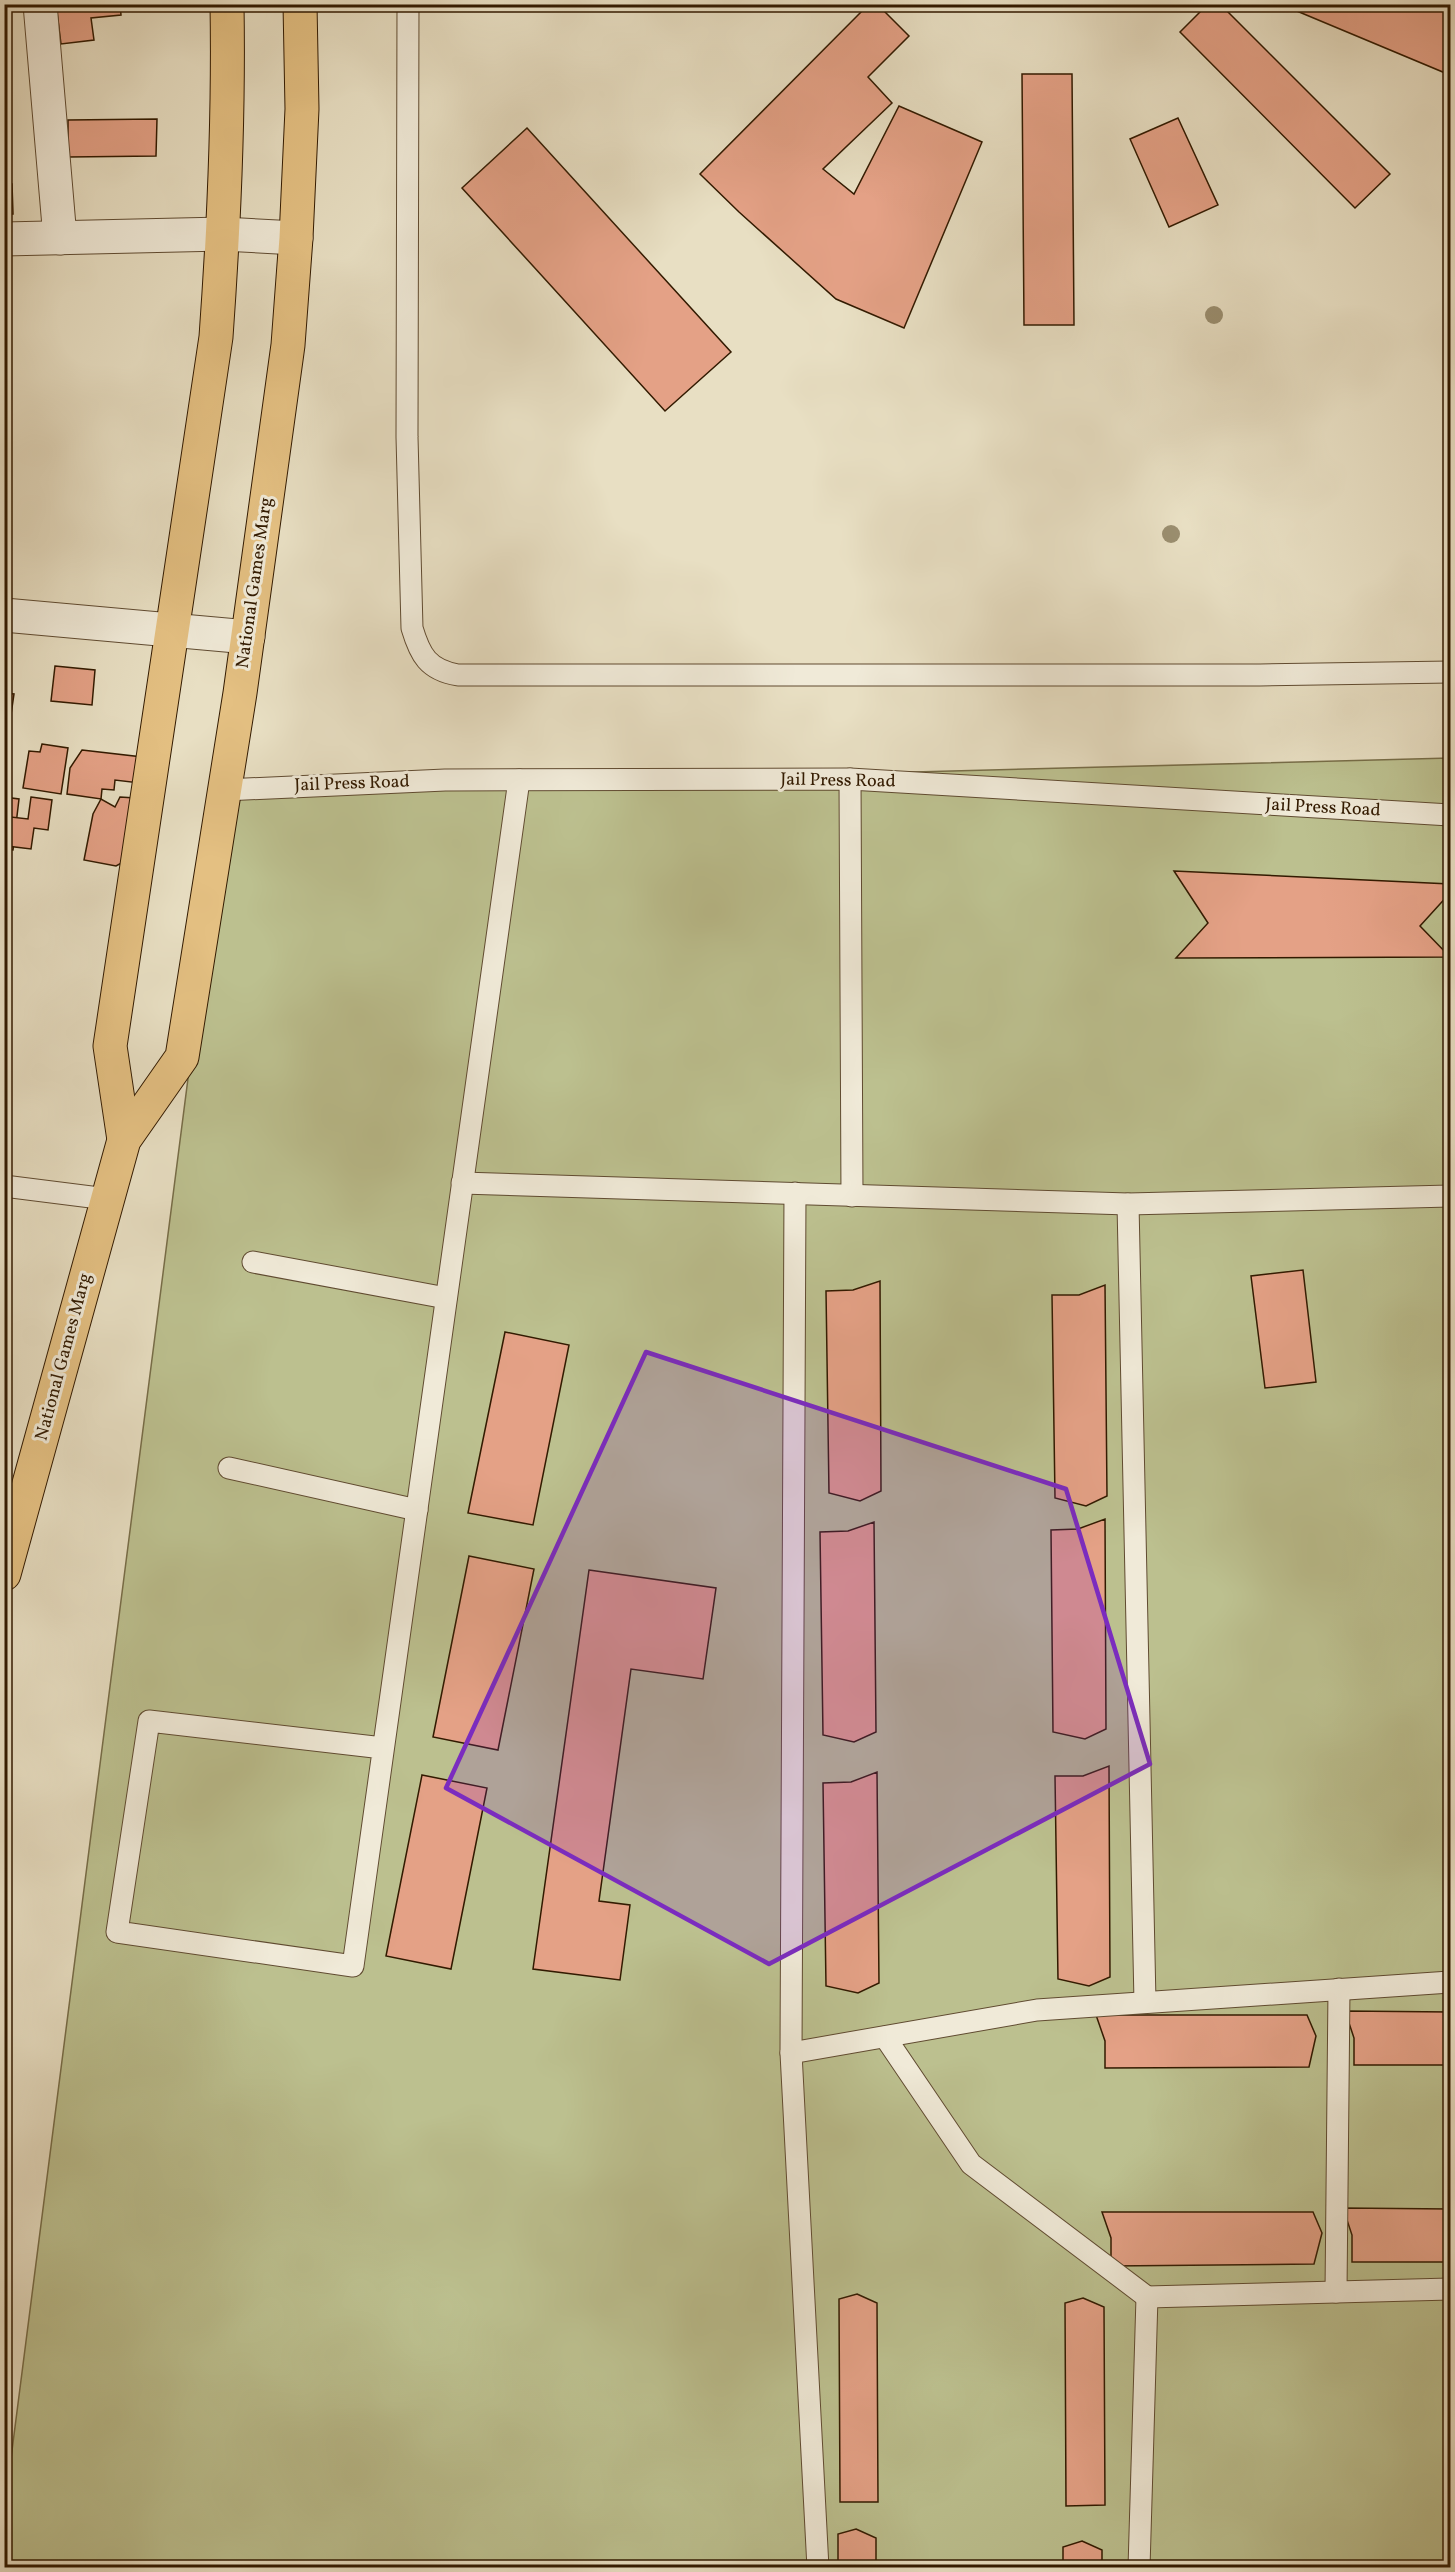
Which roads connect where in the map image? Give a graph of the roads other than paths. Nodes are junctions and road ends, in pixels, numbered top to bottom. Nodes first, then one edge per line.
1 (40, 4) edge
2 (227, 4) edge
3 (300, 4) edge
4 (408, 4) edge
5 (223, 234) junction
6 (60, 238) junction
7 (296, 238) junction
8 (4, 239) edge
9 (4, 615) edge
10 (172, 632) junction
11 (248, 637) junction
12 (1450, 672) edge
13 (850, 779) junction
14 (519, 780) junction
15 (225, 790) junction
16 (1450, 815) edge
17 (124, 1140) junction
18 (462, 1183) junction
19 (4, 1186) edge
20 (795, 1194) junction
21 (852, 1196) junction
22 (1450, 1196) edge
23 (107, 1199) junction
24 (1128, 1204) junction
25 (253, 1262) dead end
26 (446, 1298) junction
27 (230, 1468) dead end
28 (417, 1510) junction
29 (4, 1574) edge
30 (383, 1748) junction
31 (1450, 1982) edge
32 (1339, 1989) junction
33 (1145, 2002) junction
34 (885, 2037) junction
35 (791, 2053) junction
36 (1450, 2289) edge
37 (1336, 2292) junction
38 (1147, 2297) junction
39 (818, 2568) edge
40 (1139, 2568) edge

1 - 6 street
2 - 5 main road, National Games Marg
3 - 7 main road, National Games Marg
4 - 12 lane
5 - 6 street
5 - 7 street
5 - 10 main road, National Games Marg
6 - 8 street
7 - 11 main road, National Games Marg
9 - 10 street
10 - 11 street
10 - 17 main road, National Games Marg
11 - 15 main road, National Games Marg
13 - 14 lane, Jail Press Road
13 - 16 lane, Jail Press Road
13 - 21 lane
14 - 15 lane, Jail Press Road
14 - 18 lane
15 - 17 main road, National Games Marg
17 - 23 main road, National Games Marg
18 - 20 lane
18 - 26 lane
19 - 23 lane
20 - 21 lane
20 - 35 lane
21 - 24 lane
22 - 24 lane
23 - 29 main road, National Games Marg
24 - 33 lane
25 - 26 lane
26 - 28 lane
27 - 28 lane
28 - 30 lane
30 - 30 lane
31 - 32 lane
32 - 33 lane
32 - 37 lane
33 - 34 lane
34 - 35 lane
34 - 38 lane
35 - 39 lane
36 - 37 lane
37 - 38 lane
38 - 40 lane

